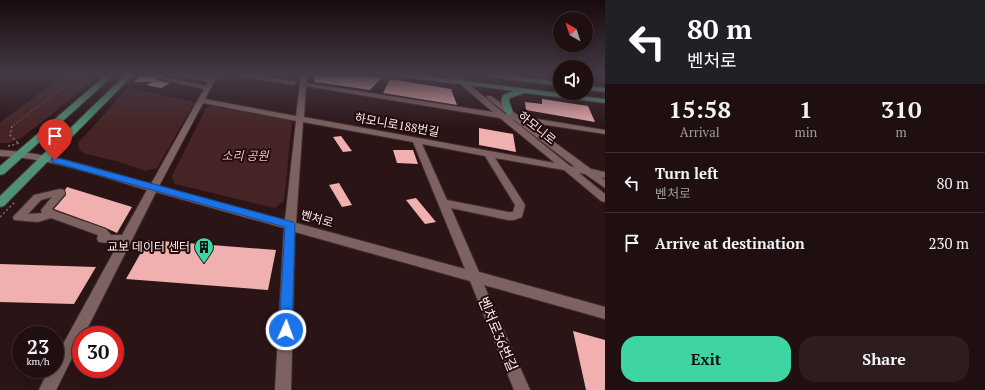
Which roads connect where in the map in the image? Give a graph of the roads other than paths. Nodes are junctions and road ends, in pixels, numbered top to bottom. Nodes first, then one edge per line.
1 (90, 93) edge
2 (110, 93) edge
3 (206, 93) edge
4 (302, 93) edge
5 (365, 93) edge
6 (480, 93) edge
7 (482, 93) edge
8 (516, 93) edge
9 (543, 93) edge
10 (202, 101) junction
11 (605, 101) edge
12 (505, 114) junction
13 (65, 115) junction
14 (88, 115) junction
15 (517, 118) junction
16 (300, 119) junction
17 (605, 132) edge
18 (416, 141) junction
19 (20, 149) junction
20 (3, 150) edge
21 (488, 153) junction
22 (46, 158) junction
23 (568, 168) junction
24 (0, 172) edge
25 (588, 172) junction
26 (605, 175) edge
27 (605, 186) edge
28 (153, 188) junction
29 (605, 199) edge
30 (0, 203) edge
31 (442, 203) junction
32 (51, 214) dead end
33 (290, 224) junction
34 (125, 240) junction
35 (474, 277) junction
36 (605, 313) edge
37 (47, 390) edge
38 (284, 390) edge
39 (522, 390) edge

1 - 13 main road
2 - 14 main road
3 - 10 street
4 - 16 street
5 - 12 street
6 - 12 street, 하모니로
7 - 12 street, 하모니로
8 - 12 main road
9 - 11 main road
10 - 16 street, 하모니로188번길
10 - 28 street
12 - 15 street, 하모니로
12 - 23 street, 하모니로
13 - 14 main road
13 - 19 main road
14 - 22 main road
15 - 17 street
15 - 25 street, 하모니로
16 - 18 street, 하모니로188번길
16 - 33 street
18 - 21 street, 하모니로188번길
18 - 31 street, 벤처로36번길
19 - 20 street, 벤처로
19 - 22 street, 벤처로
19 - 24 main road
21 - 23 street, 하모니로188번길
21 - 31 street
22 - 28 street, 벤처로
22 - 30 main road
23 - 25 street, 하모니로188번길
23 - 29 street, 하모니로
25 - 26 street, 하모니로188번길
25 - 27 street, 하모니로
28 - 33 street, 벤처로
28 - 34 street
31 - 35 street, 벤처로36번길
32 - 34 street
33 - 35 street, 벤처로
33 - 38 street
34 - 37 street
35 - 36 street, 벤처로
35 - 39 street, 벤처로36번길

